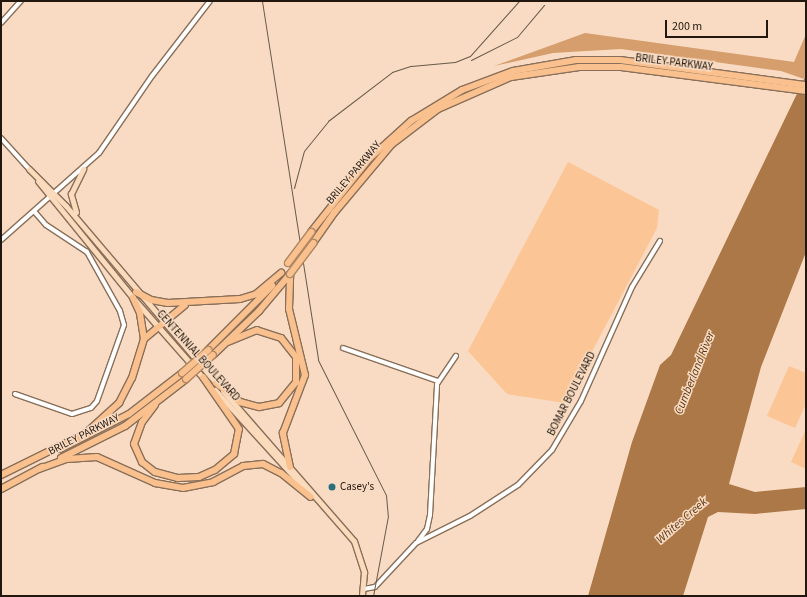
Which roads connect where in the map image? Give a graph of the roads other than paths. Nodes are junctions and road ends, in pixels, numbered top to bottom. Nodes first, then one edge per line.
1 (21, 1) edge
2 (210, 1) edge
3 (1, 23) edge
4 (782, 85) junction
5 (806, 85) edge
6 (806, 91) edge
7 (1, 138) edge
8 (29, 169) joint
9 (83, 169) junction
10 (52, 195) junction
11 (34, 211) junction
12 (1, 240) edge
13 (660, 241) dead end
14 (110, 258) junction
15 (281, 273) junction
16 (290, 274) junction
17 (136, 292) junction
18 (133, 298) junction
19 (188, 304) junction
20 (160, 324) junction
21 (144, 339) junction
22 (228, 342) junction
23 (343, 348) dead end
24 (210, 353) junction
25 (456, 356) dead end
26 (184, 376) junction
27 (202, 377) junction
28 (438, 381) junction
29 (216, 383) junction
30 (15, 394) dead end
31 (155, 405) junction
32 (290, 467) junction
33 (39, 469) junction
34 (1, 475) edge
35 (1, 479) edge
36 (1, 489) edge
37 (311, 497) junction
38 (338, 523) junction
39 (416, 543) junction
40 (364, 589) junction
41 (362, 596) edge

1 - 3 street
2 - 9 street
4 - 5 highway, BRILEY PARKWAY
4 - 6 highway, BRILEY PARKWAY
4 - 15 highway, BRILEY PARKWAY, bridge
4 - 16 highway, BRILEY PARKWAY, bridge
7 - 8 street
8 - 10 main road, CENTENNIAL BOULEVARD
9 - 10 street
9 - 14 main road
10 - 11 street
10 - 14 main road, CENTENNIAL BOULEVARD
10 - 18 main road, CENTENNIAL BOULEVARD
11 - 12 street
11 - 30 street
13 - 39 street, BOMAR BOULEVARD
14 - 17 main road, CENTENNIAL BOULEVARD
15 - 19 highway
15 - 24 highway, BRILEY PARKWAY
16 - 22 highway, BRILEY PARKWAY
16 - 32 highway
17 - 19 highway
17 - 20 main road, CENTENNIAL BOULEVARD
18 - 20 main road, CENTENNIAL BOULEVARD
18 - 21 highway
19 - 20 highway
20 - 21 highway
20 - 27 main road, CENTENNIAL BOULEVARD
20 - 29 main road, CENTENNIAL BOULEVARD
21 - 34 highway
22 - 24 highway, BRILEY PARKWAY
22 - 29 highway
23 - 28 street
24 - 26 highway, BRILEY PARKWAY, bridge
25 - 28 street
26 - 31 highway, BRILEY PARKWAY
26 - 35 highway, BRILEY PARKWAY
27 - 31 highway
27 - 37 main road, CENTENNIAL BOULEVARD
28 - 39 street
29 - 32 main road, CENTENNIAL BOULEVARD
31 - 33 highway, BRILEY PARKWAY
32 - 38 main road, CENTENNIAL BOULEVARD
33 - 36 highway, BRILEY PARKWAY
33 - 37 highway
37 - 38 main road, CENTENNIAL BOULEVARD
38 - 40 main road, CENTENNIAL BOULEVARD
39 - 40 street, BOMAR BOULEVARD
40 - 41 main road, CENTENNIAL BOULEVARD

